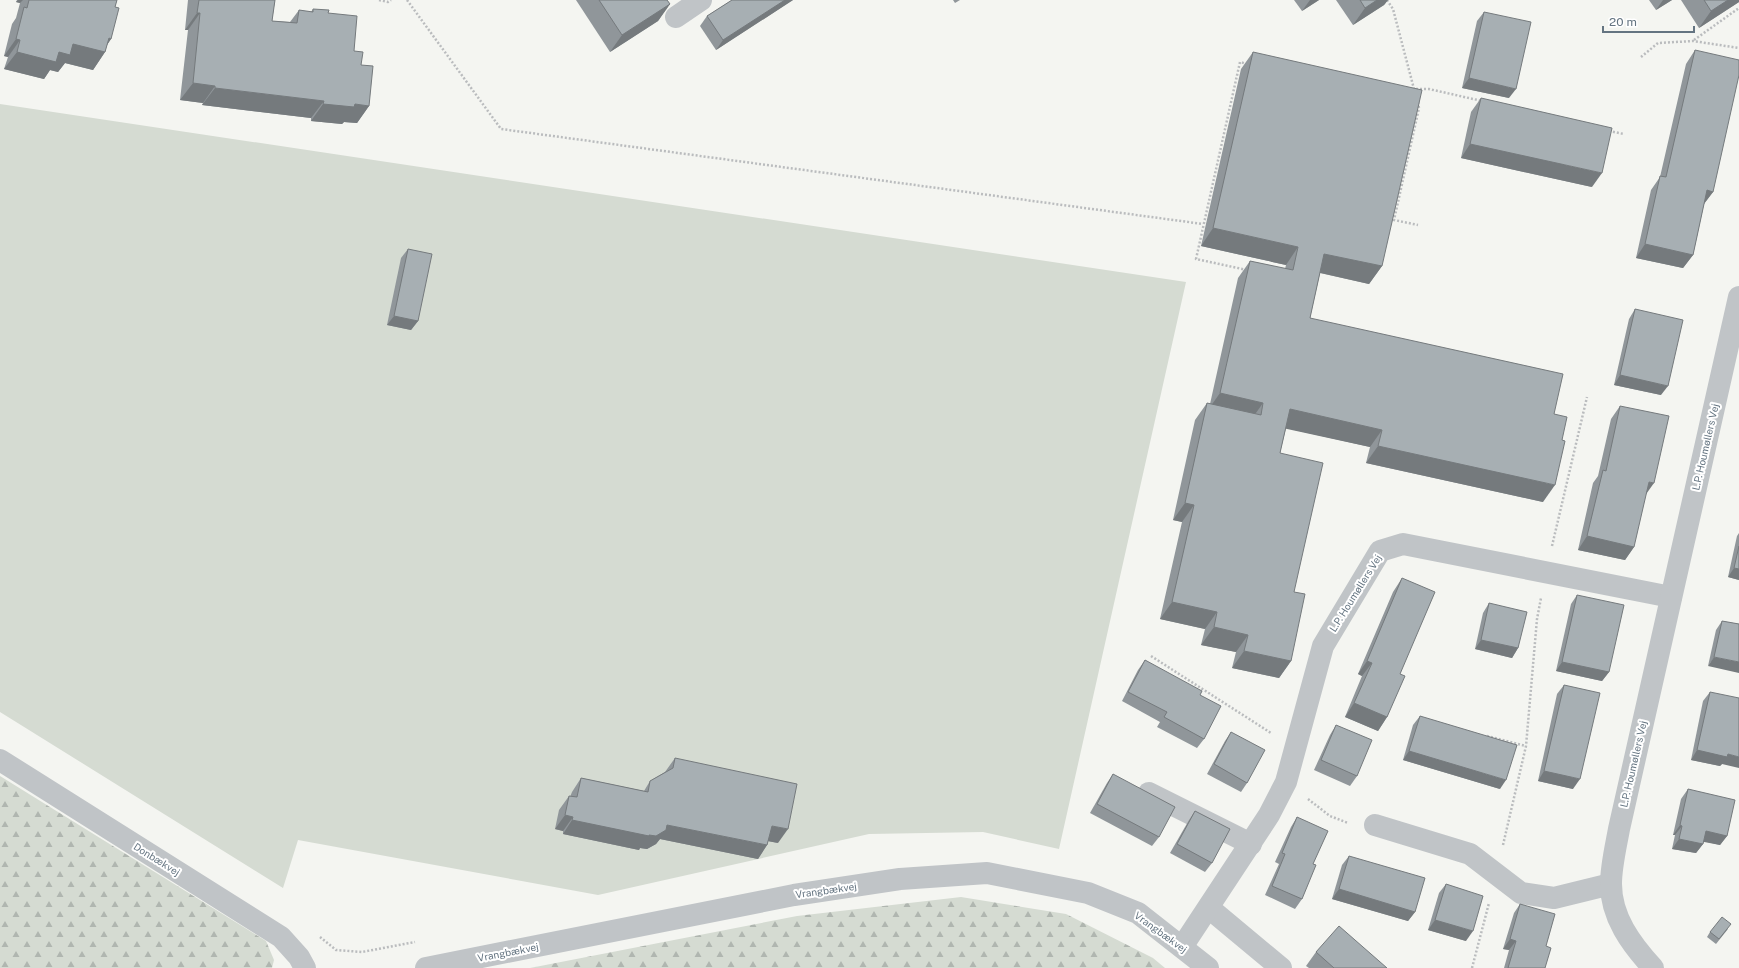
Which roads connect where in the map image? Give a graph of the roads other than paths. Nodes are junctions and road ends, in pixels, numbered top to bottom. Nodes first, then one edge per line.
1 (701, 0) edge
2 (676, 17) dead end
3 (1739, 297) edge
4 (1670, 597) junction
5 (0, 760) edge
6 (1149, 793) edge
7 (1375, 825) road end
8 (1251, 844) junction
9 (1611, 884) junction
10 (1209, 908) junction
11 (1182, 947) junction
12 (305, 968) edge
13 (426, 968) edge
14 (1208, 968) edge
15 (1281, 968) edge
16 (1653, 968) edge

1 - 2 street
3 - 4 street, L.P. Houmøllers Vej
4 - 8 street, L.P. Houmøllers Vej
4 - 9 street, L.P. Houmøllers Vej
5 - 12 street, Donbækvej
6 - 8 street
7 - 9 street
8 - 10 street, L.P. Houmøllers Vej
9 - 16 street, L.P. Houmøllers Vej
10 - 11 street, L.P. Houmøllers Vej
10 - 15 street
11 - 13 street, Vrangbækvej
11 - 14 street, Vrangbækvej

